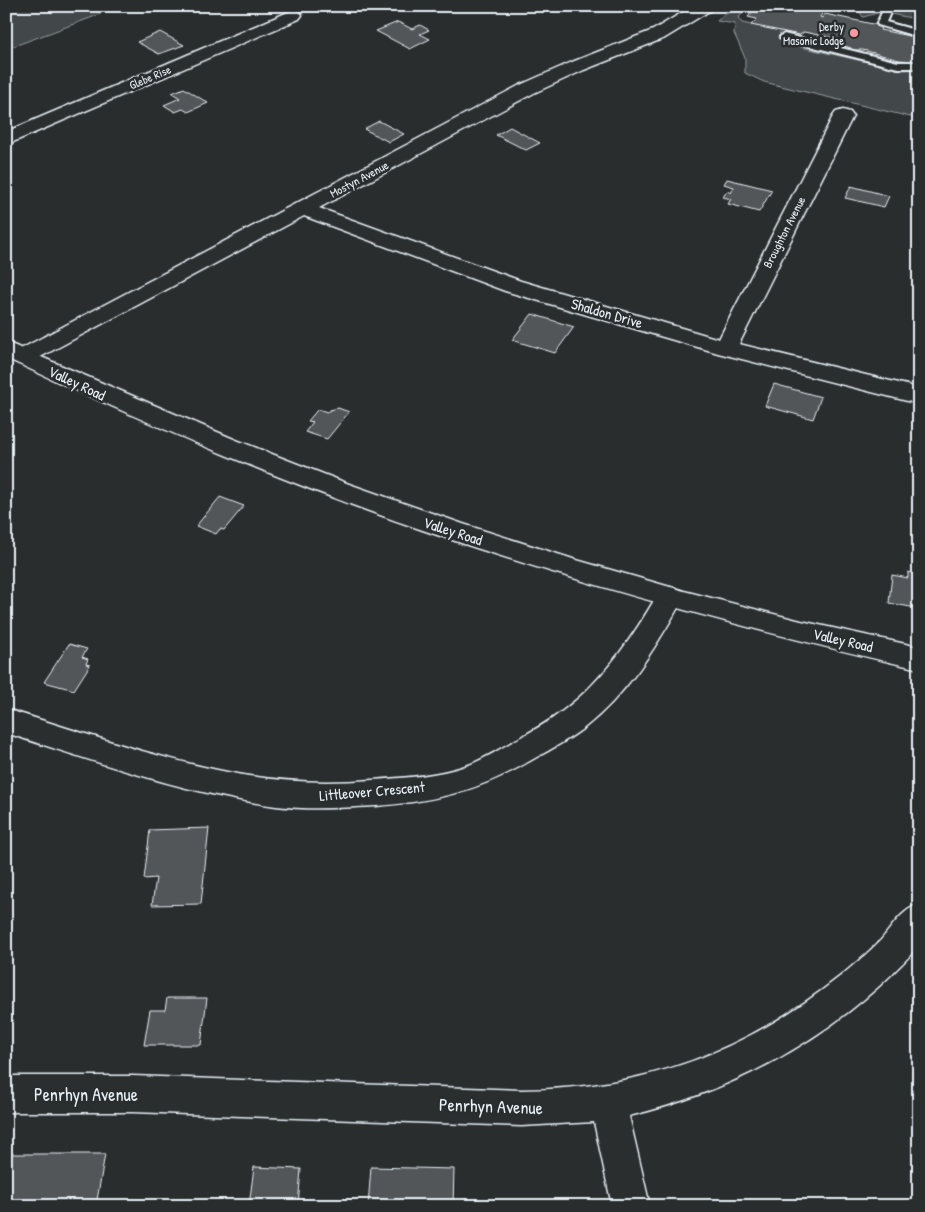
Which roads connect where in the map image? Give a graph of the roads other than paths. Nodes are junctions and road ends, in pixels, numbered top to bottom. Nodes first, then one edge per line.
1 (889, 6) edge
2 (703, 8) edge
3 (294, 15) dead end
4 (919, 34) edge
5 (784, 37) dead end
6 (919, 65) edge
7 (843, 116) dead end
8 (6, 139) edge
9 (302, 209) junction
10 (726, 348) junction
11 (14, 353) edge
12 (919, 396) edge
13 (670, 596) junction
14 (919, 658) edge
15 (6, 721) edge
16 (919, 919) edge
17 (6, 1094) edge
18 (608, 1102) junction
19 (631, 1206) edge

1 - 4 lane
2 - 9 street, Mostyn Avenue
3 - 8 street, Glebe Rise
5 - 6 lane
7 - 10 street, Broughton Avenue
9 - 10 street, Shaldon Drive
9 - 11 street, Mostyn Avenue
10 - 12 street, Shaldon Drive
11 - 13 street, Valley Road
13 - 14 street, Valley Road
13 - 15 street, Littleover Crescent
16 - 18 street, Penrhyn Avenue
17 - 18 street, Penrhyn Avenue
18 - 19 street

